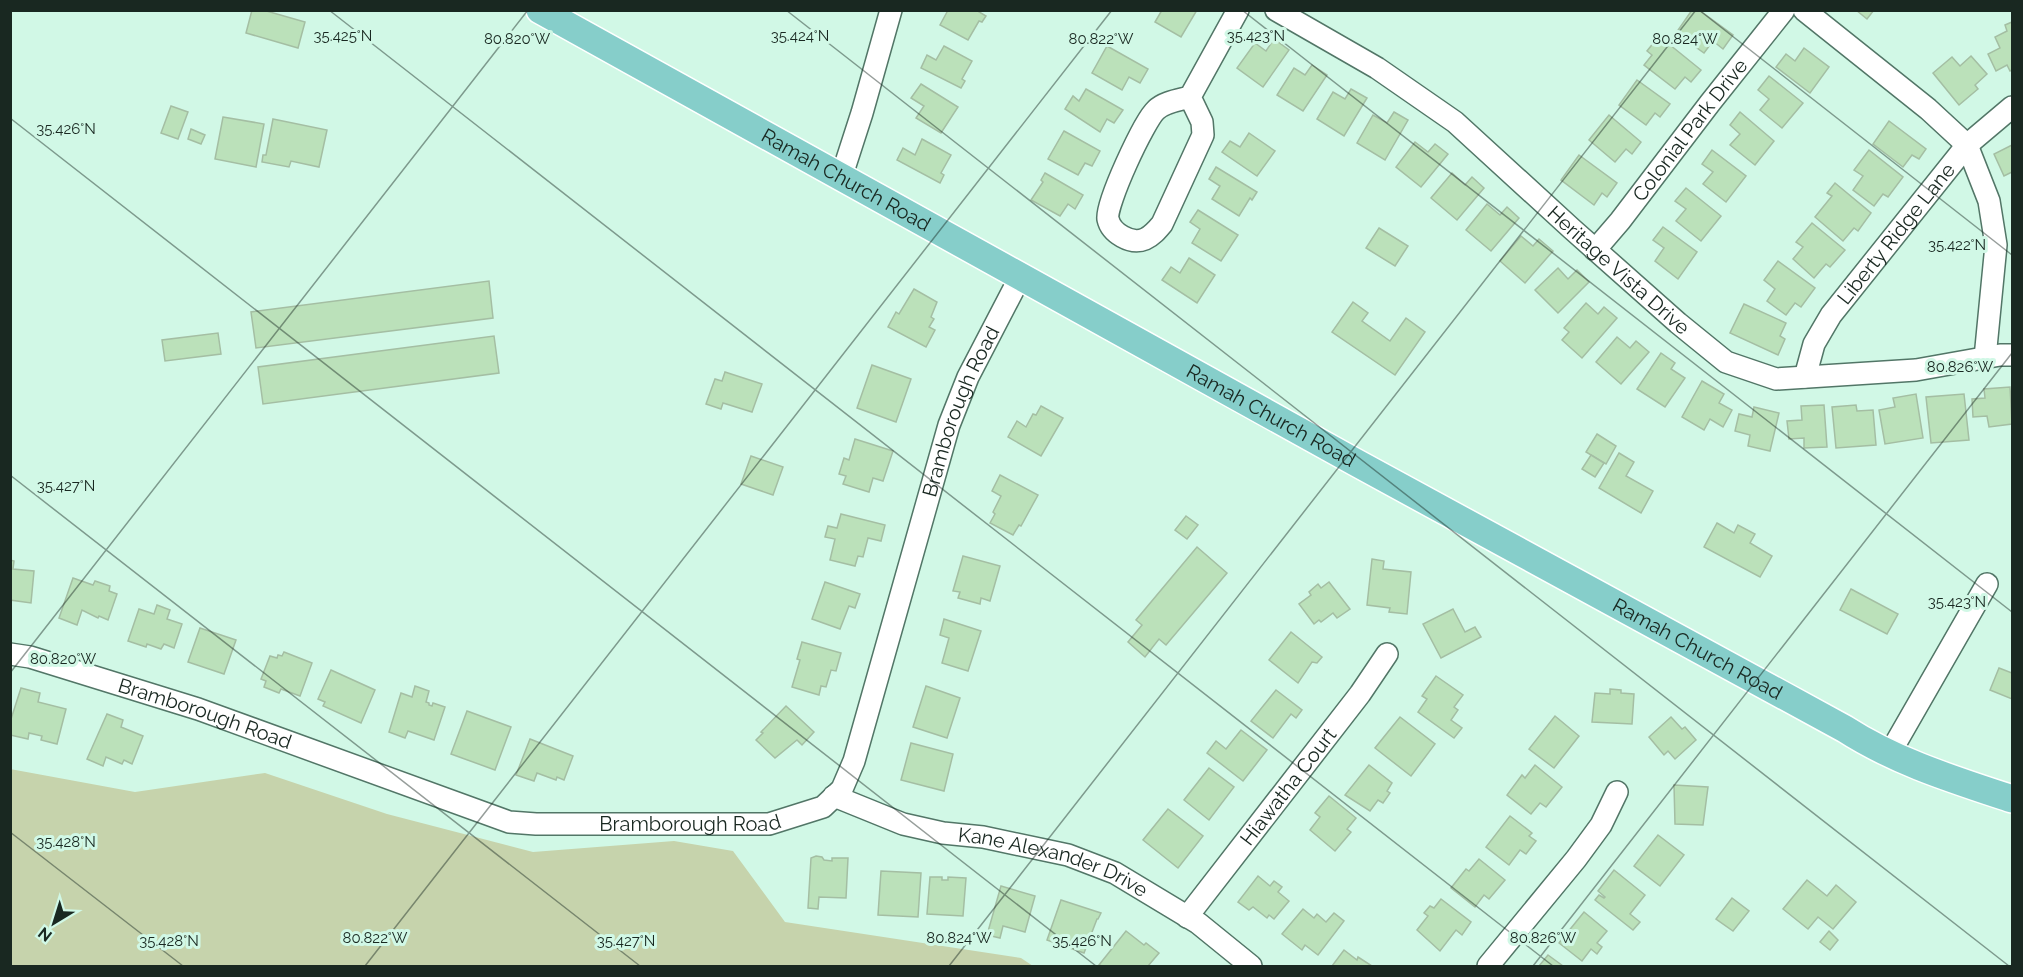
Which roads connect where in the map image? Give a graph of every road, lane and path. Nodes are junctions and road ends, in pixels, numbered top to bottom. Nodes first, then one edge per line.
1 (540, 10) edge
2 (891, 10) edge
3 (1238, 10) edge
4 (1276, 10) edge
5 (1784, 10) edge
6 (1804, 10) edge
7 (1190, 97) junction
8 (2013, 107) edge
9 (1967, 146) junction
10 (841, 178) junction
11 (1595, 250) junction
12 (1020, 277) junction
13 (2013, 355) edge
14 (1985, 358) junction
15 (1805, 377) junction
16 (1987, 584) dead end
17 (10, 654) edge
18 (1387, 654) dead end
19 (1890, 753) junction
20 (1617, 792) dead end
21 (834, 796) junction
22 (2013, 799) edge
23 (1187, 917) junction
24 (1251, 966) edge
25 (1488, 966) edge

1 - 10 main road, Ramah Church Road
2 - 10 street
3 - 7 street
4 - 11 street, Heritage Vista Drive
5 - 11 street, Colonial Park Drive
6 - 9 street
7 - 7 street
8 - 9 street, Liberty Ridge Lane
9 - 14 street
9 - 15 street, Liberty Ridge Lane
10 - 12 main road, Ramah Church Road
11 - 15 street, Heritage Vista Drive
12 - 19 main road, Ramah Church Road
12 - 21 street, Bramborough Road
13 - 14 street, Heritage Vista Drive
14 - 15 street, Heritage Vista Drive
16 - 19 street
17 - 21 street, Bramborough Road
18 - 23 street, Hiawatha Court
19 - 22 main road, Ramah Church Road
20 - 25 street
21 - 23 street, Kane Alexander Drive
23 - 24 street, Kane Alexander Drive

